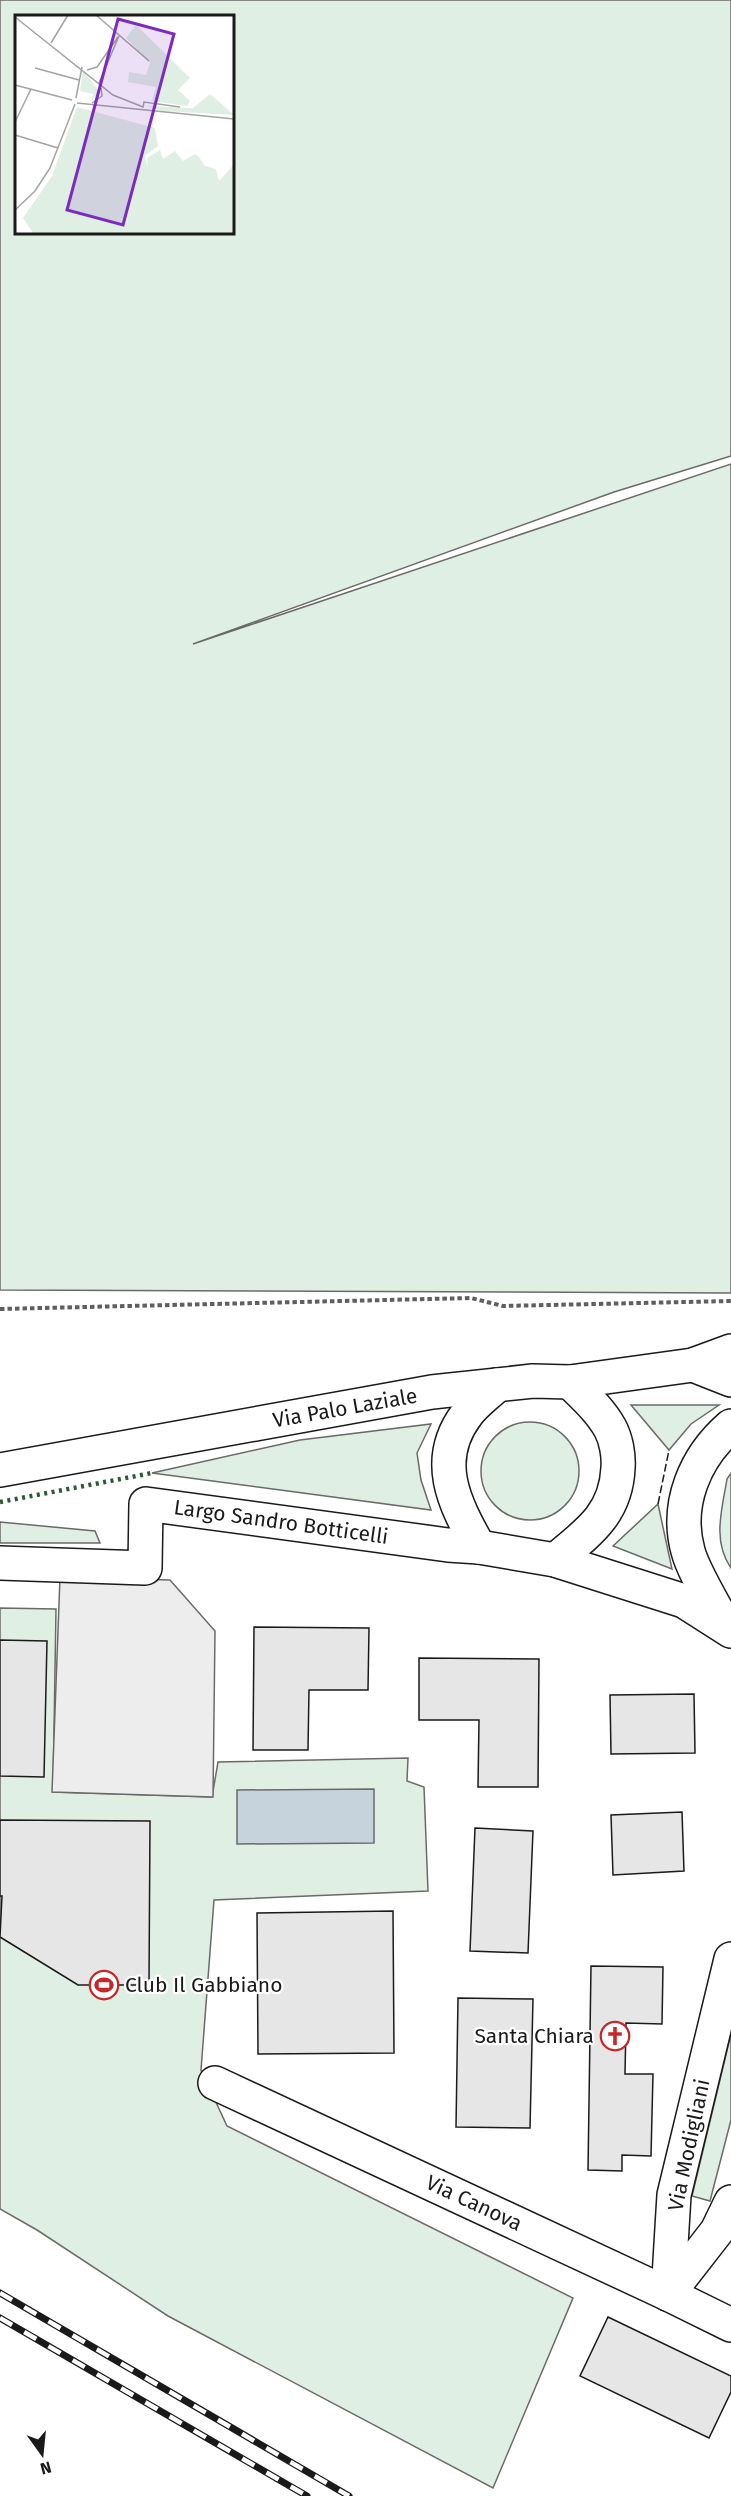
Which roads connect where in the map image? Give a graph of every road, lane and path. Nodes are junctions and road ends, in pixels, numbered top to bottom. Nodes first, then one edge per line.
1 (731, 1301) edge
2 (0, 1309) edge
3 (731, 1351) edge
4 (693, 1365) junction
5 (731, 1380) edge
6 (570, 1382) junction
7 (498, 1385) junction
8 (432, 1392) junction
9 (731, 1426) edge
10 (454, 1436) junction
11 (0, 1470) edge
12 (479, 1547) junction
13 (555, 1560) junction
14 (0, 1563) edge
15 (728, 1628) edge
16 (731, 1959) edge
17 (215, 2083) dead end
18 (731, 2202) edge
19 (668, 2294) junction
20 (731, 2325) edge

1 - 2 path
3 - 4 street, Via Palo Laziale
4 - 5 street, Via Palo Laziale
4 - 6 street, Via Palo Laziale
6 - 7 street, Via Palo Laziale
6 - 13 street
7 - 8 street, Via Palo Laziale
7 - 10 street
8 - 10 street
8 - 11 street, Via Palo Laziale
9 - 15 street
10 - 12 street
12 - 13 street
12 - 14 street, Largo Sandro Botticelli
13 - 15 street
16 - 19 street, Via Modigliani
17 - 19 street, Via Canova
18 - 19 street
19 - 20 street, Via Canova

